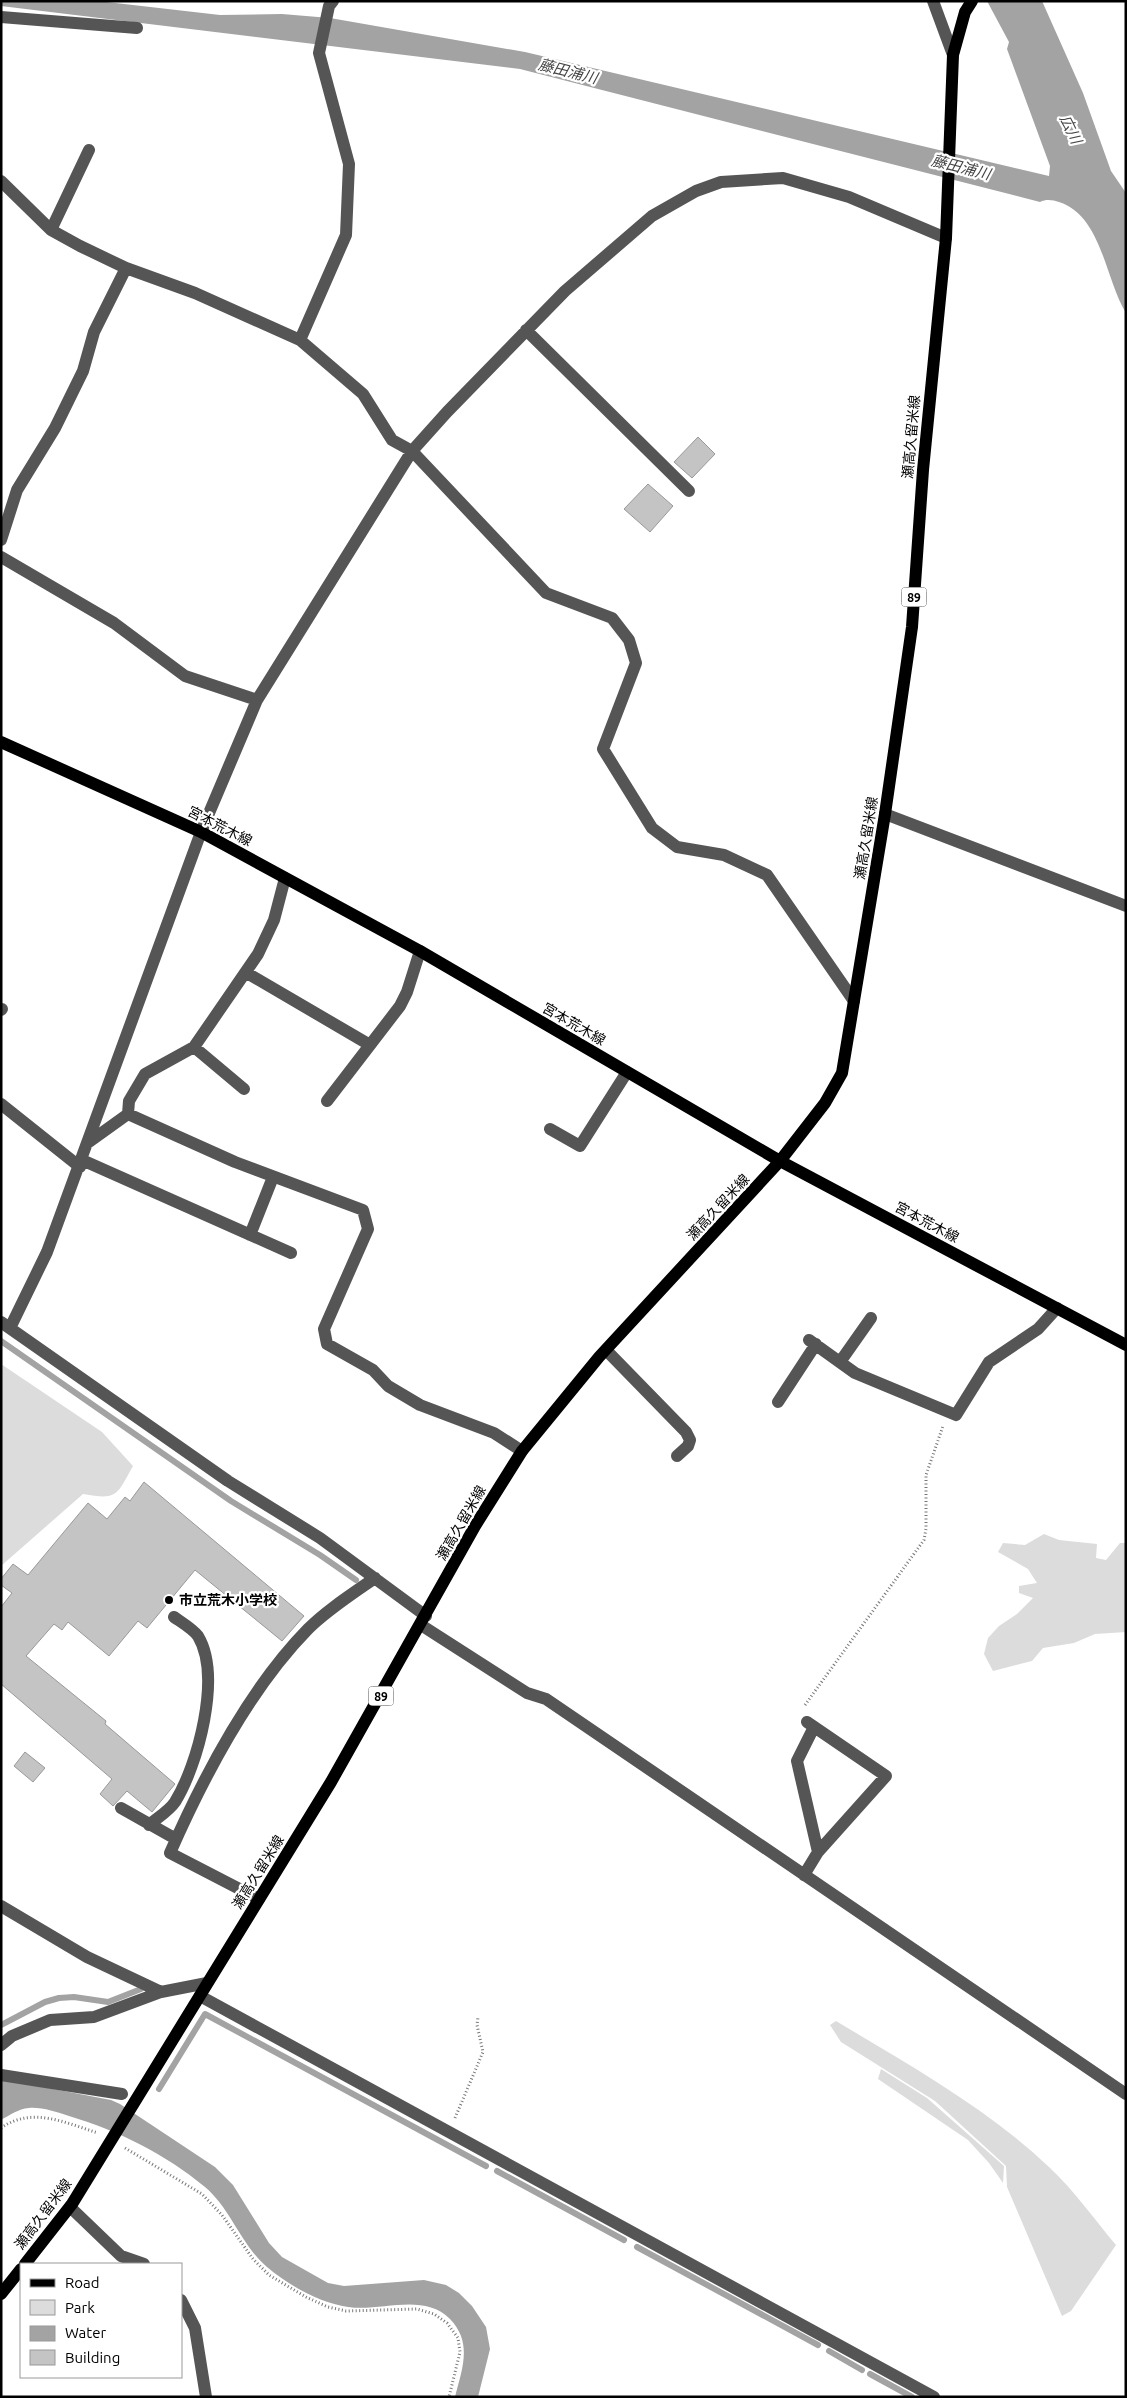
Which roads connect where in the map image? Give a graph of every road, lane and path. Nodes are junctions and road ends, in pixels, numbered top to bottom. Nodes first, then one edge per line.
1 (333, 1) edge
2 (933, 1) edge
3 (968, 7) edge
4 (1, 17) edge
5 (137, 28) dead end
6 (953, 55) junction
7 (89, 150) dead end
8 (1, 181) edge
9 (51, 230) junction
10 (946, 238) junction
11 (126, 268) junction
12 (526, 330) junction
13 (300, 340) junction
14 (412, 451) junction
15 (688, 491) dead end
16 (1, 540) edge
17 (1, 557) edge
18 (257, 700) junction
19 (1, 742) edge
20 (885, 814) junction
21 (201, 832) junction
22 (285, 878) junction
23 (1126, 906) edge
24 (420, 951) junction
25 (247, 973) junction
26 (854, 1001) junction
27 (370, 1045) junction
28 (194, 1047) junction
29 (627, 1072) junction
30 (244, 1088) dead end
31 (327, 1101) dead end
32 (1, 1104) edge
33 (128, 1114) junction
34 (550, 1129) dead end
35 (89, 1142) junction
36 (780, 1161) junction
37 (81, 1164) junction
38 (273, 1177) junction
39 (250, 1235) junction
40 (291, 1253) dead end
41 (1057, 1308) junction
42 (871, 1318) dead end
43 (6, 1325) edge
44 (1126, 1345) edge
45 (606, 1350) junction
46 (840, 1362) junction
47 (778, 1402) dead end
48 (948, 1412) junction
49 (522, 1451) junction
50 (677, 1456) dead end
51 (374, 1578) junction
52 (174, 1617) dead end
53 (424, 1620) junction
54 (810, 1725) junction
55 (120, 1808) dead end
56 (149, 1825) junction
57 (176, 1839) junction
58 (818, 1852) junction
59 (804, 1875) junction
60 (259, 1899) junction
61 (1, 1906) edge
62 (207, 1983) junction
63 (161, 1992) junction
64 (200, 1996) junction
65 (478, 2017) dead end
66 (1, 2044) edge
67 (1, 2075) edge
68 (122, 2094) dead end
69 (1126, 2094) edge
70 (1, 2128) edge
71 (448, 2132) junction
72 (98, 2133) dead end
73 (112, 2139) junction
74 (70, 2207) junction
75 (26, 2263) edge
76 (141, 2263) edge
77 (20, 2269) edge
78 (1, 2294) edge
79 (182, 2302) edge
80 (206, 2397) edge
81 (449, 2397) edge
82 (934, 2397) edge

1 - 13 street
2 - 6 street
3 - 6 main road, 瀬高久留米線 / 89
4 - 5 street
6 - 10 main road, 瀬高久留米線 / 89
7 - 9 street
8 - 9 street
9 - 11 street
10 - 12 street
10 - 20 main road, 瀬高久留米線 / 89
11 - 13 street
11 - 16 street
12 - 14 street
12 - 15 street
13 - 14 street
14 - 18 street
14 - 26 street
17 - 18 street
18 - 21 street
19 - 21 main road, 宮本荒木線
20 - 23 street
20 - 26 main road, 瀬高久留米線 / 89
21 - 22 main road, 宮本荒木線
21 - 35 street
22 - 24 main road, 宮本荒木線
22 - 25 street
24 - 27 street
24 - 29 main road, 宮本荒木線
25 - 27 street
25 - 28 street
26 - 36 main road, 瀬高久留米線 / 89
27 - 31 street
28 - 30 street
28 - 33 street
29 - 34 street
29 - 36 main road, 宮本荒木線
32 - 37 street
33 - 35 street
33 - 38 street
35 - 37 street
36 - 41 main road, 宮本荒木線
36 - 45 main road, 瀬高久留米線 / 89
37 - 39 street
37 - 43 street
38 - 39 street
38 - 49 street
39 - 40 street
41 - 44 main road, 宮本荒木線
41 - 48 street
42 - 46 street
43 - 51 street
45 - 49 main road, 瀬高久留米線 / 89
45 - 50 street
46 - 47 street
46 - 48 street
48 - 54 path
49 - 53 main road, 瀬高久留米線 / 89
51 - 53 street
51 - 57 street
52 - 56 street
53 - 59 street
53 - 60 main road, 瀬高久留米線 / 89
54 - 58 street
54 - 58 street
55 - 56 street
56 - 57 street
57 - 60 street
58 - 59 street
59 - 69 street
60 - 62 main road, 瀬高久留米線 / 89
61 - 63 street
62 - 63 street
62 - 64 main road, 瀬高久留米線 / 89
63 - 66 street
64 - 71 street
64 - 73 main road, 瀬高久留米線 / 89
65 - 71 path
67 - 68 street
70 - 72 path
71 - 82 street
73 - 74 main road, 瀬高久留米線 / 89
73 - 81 path
74 - 75 main road, 瀬高久留米線 / 89
74 - 76 street
77 - 78 main road, 瀬高久留米線
79 - 80 street

